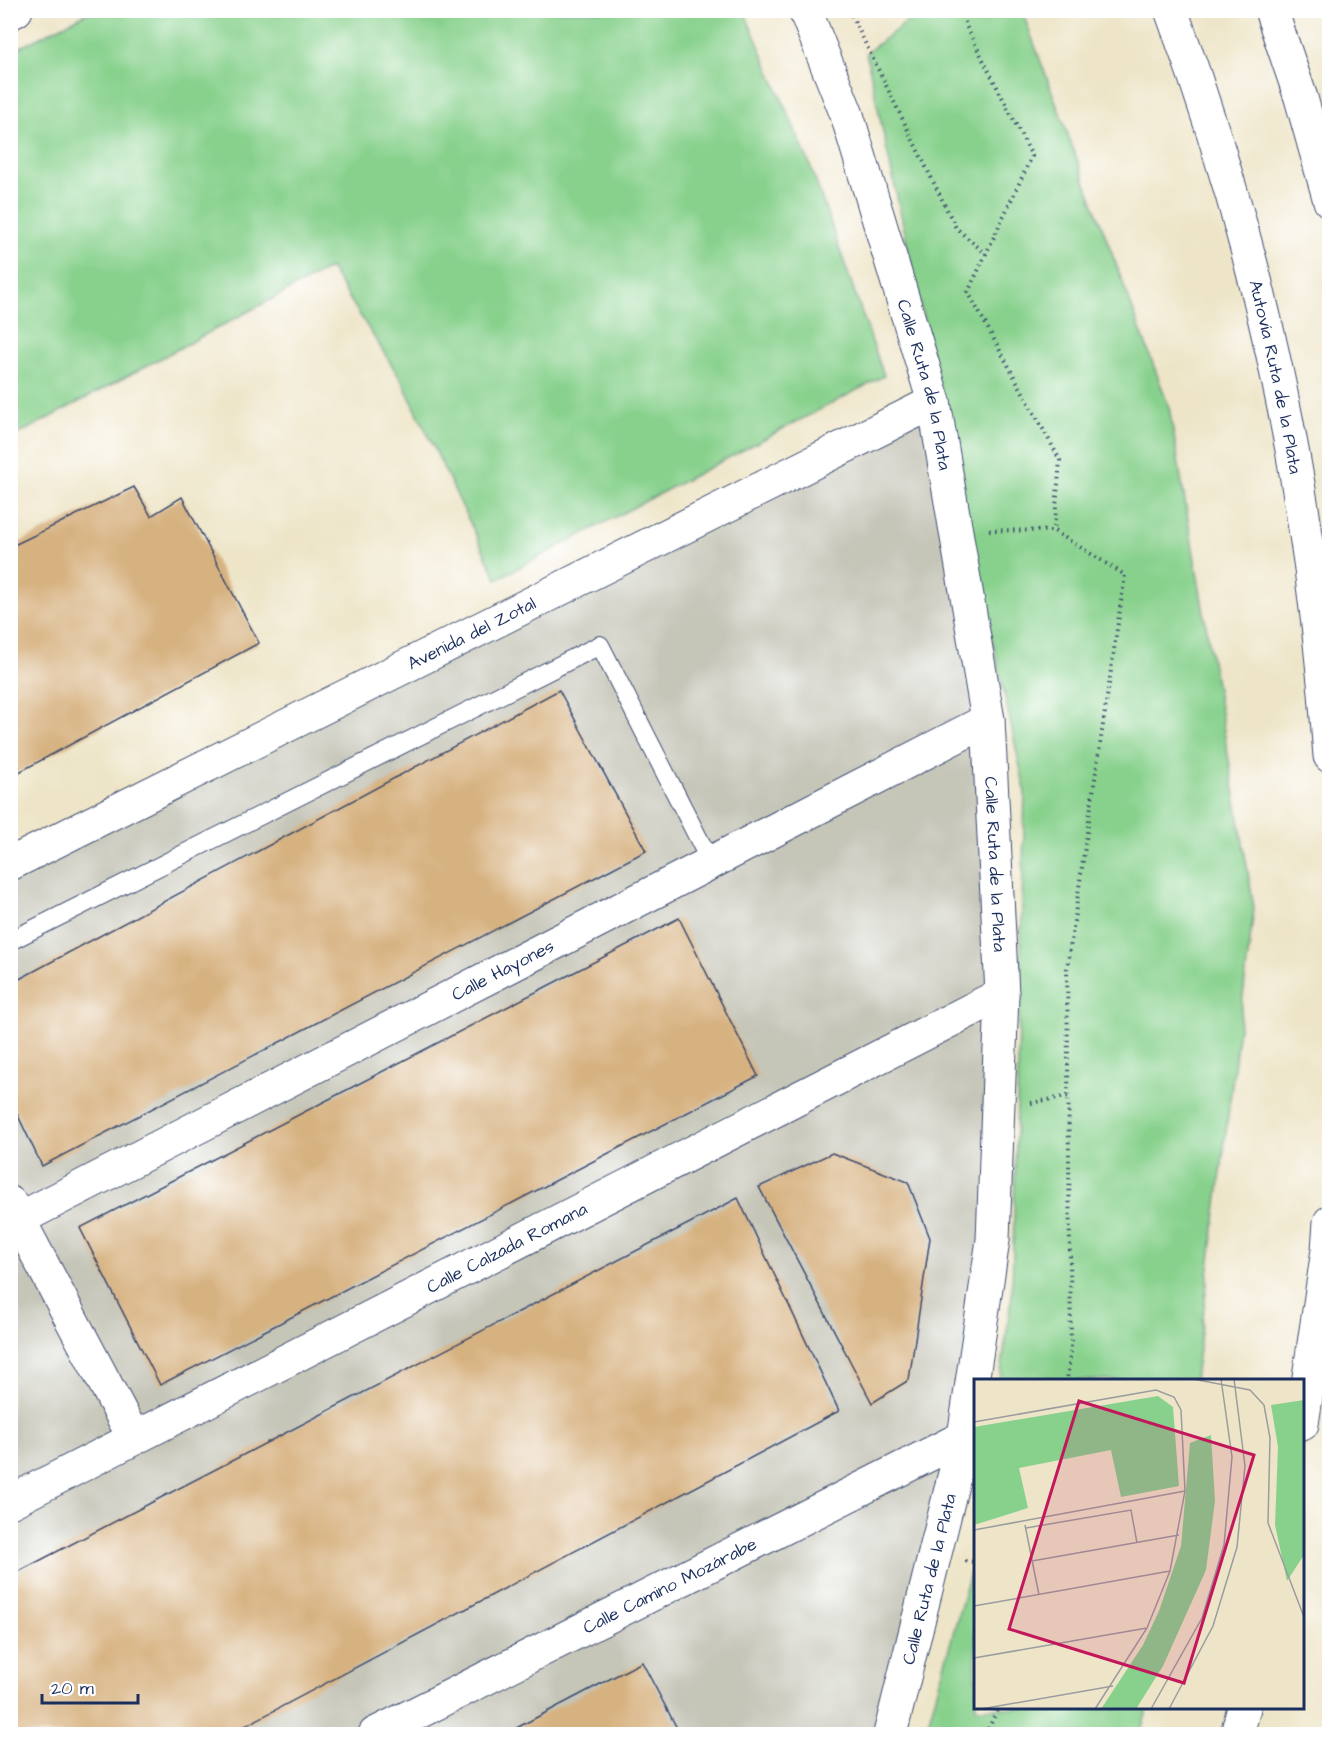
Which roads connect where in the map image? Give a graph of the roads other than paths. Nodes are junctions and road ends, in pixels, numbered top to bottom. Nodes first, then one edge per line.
1 (16, 10) edge
2 (805, 10) edge
3 (1171, 10) edge
4 (1270, 10) edge
5 (10, 13) edge
6 (1329, 201) edge
7 (934, 402) junction
8 (988, 720) junction
9 (1329, 756) edge
10 (711, 863) junction
11 (10, 864) edge
12 (10, 941) edge
13 (1002, 994) junction
14 (15, 1211) edge
15 (1329, 1222) edge
16 (1304, 1411) edge
17 (964, 1437) junction
18 (134, 1438) junction
19 (10, 1502) edge
20 (1243, 1709) edge
21 (375, 1734) edge
22 (890, 1734) edge
23 (1237, 1734) edge

1 - 5 main road
2 - 7 main road, Calle Ruta de la Plata
3 - 9 main road, Autovía Ruta de la Plata
4 - 6 main road
7 - 8 main road, Calle Ruta de la Plata
7 - 11 main road, Avenida del Zotal
8 - 10 main road, Calle Hayones
8 - 13 main road, Calle Ruta de la Plata
10 - 12 lane
10 - 14 main road, Calle Hayones
13 - 17 main road, Calle Ruta de la Plata
13 - 18 main road, Calle Calzada Romana
14 - 18 main road
15 - 16 main road
17 - 21 main road, Calle Camino Mozárabe
17 - 22 main road, Calle Ruta de la Plata
18 - 19 main road, Calle Calzada Romana
20 - 23 main road

